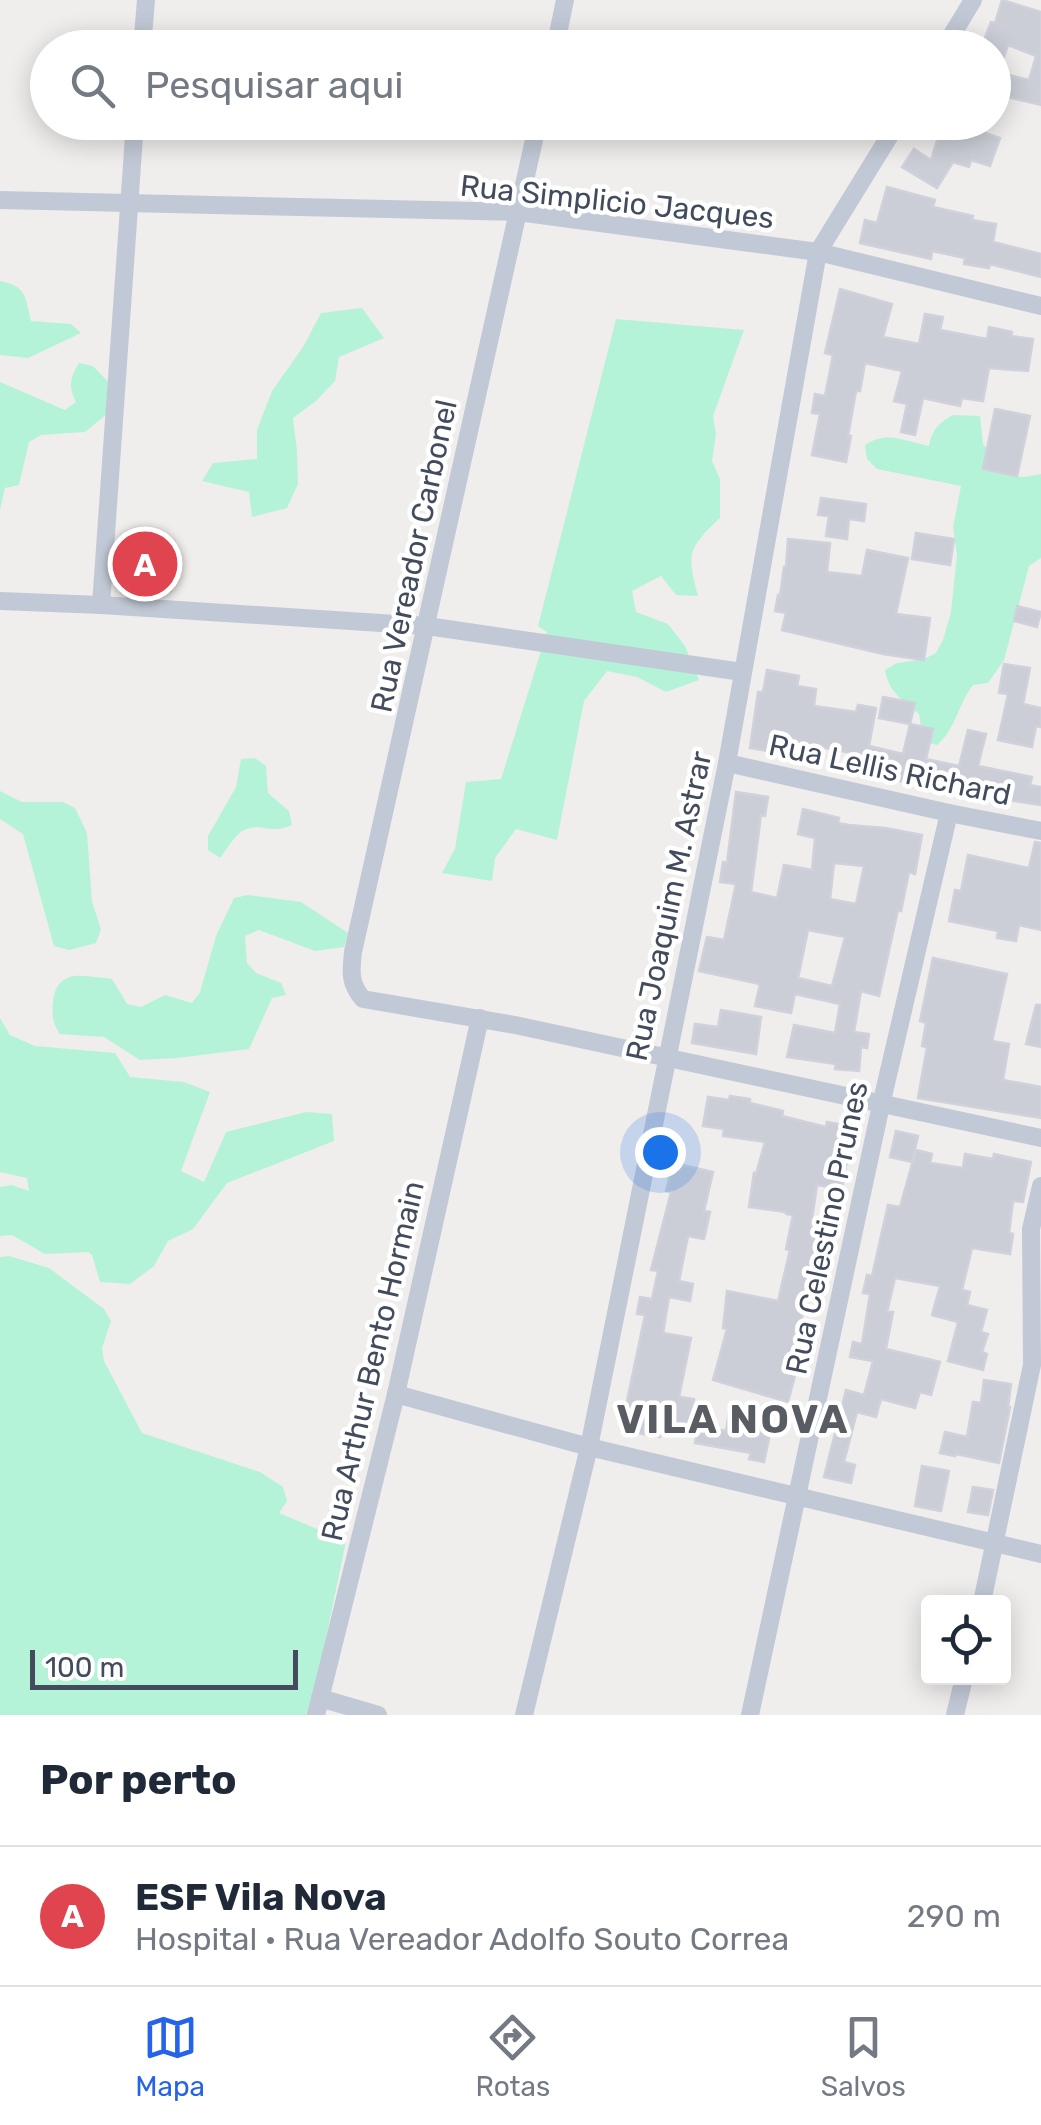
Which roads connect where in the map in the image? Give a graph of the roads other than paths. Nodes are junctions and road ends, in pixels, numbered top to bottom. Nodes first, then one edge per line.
1 (146, 0) edge
2 (565, 0) edge
3 (973, 0) edge
4 (144, 30) edge
5 (559, 30) edge
6 (955, 30) edge
7 (133, 140) edge
8 (534, 140) edge
9 (887, 140) edge
10 (0, 200) edge
11 (128, 202) junction
12 (518, 212) junction
13 (818, 252) junction
14 (1041, 306) edge
15 (0, 601) edge
16 (101, 604) junction
17 (427, 626) junction
18 (742, 672) junction
19 (727, 762) junction
20 (949, 813) junction
21 (1041, 831) edge
22 (480, 1018) junction
23 (666, 1057) junction
24 (882, 1105) junction
25 (1041, 1138) edge
26 (1041, 1186) edge
27 (396, 1394) junction
28 (588, 1447) junction
29 (797, 1498) junction
30 (996, 1544) junction
31 (1041, 1554) edge
32 (984, 1595) edge
33 (962, 1685) edge
34 (318, 1707) edge
35 (378, 1715) edge
36 (524, 1715) edge
37 (750, 1715) edge
38 (955, 1715) edge

1 - 4 street
2 - 5 street
3 - 6 street
7 - 11 street
8 - 12 street, Rua Vereador Carbonel
9 - 13 street, Rua Joaquim M. Astrar
10 - 11 street, Rua Simplicio Jacques
11 - 12 street, Rua Simplicio Jacques
11 - 16 street
12 - 13 street, Rua Simplicio Jacques
12 - 17 street, Rua Vereador Carbonel
13 - 14 street, Rua Simplicio Jacques
13 - 18 street, Rua Joaquim M. Astrar
15 - 16 street
16 - 17 street
17 - 18 street
17 - 22 street, Rua Vereador Carbonel
18 - 19 street, Rua Joaquim M. Astrar
19 - 20 street, Rua Lellis Richard
19 - 23 street, Rua Joaquim M. Astrar
20 - 21 street, Rua Lellis Richard
20 - 24 street, Rua Celestino Prunes
22 - 23 street
22 - 27 street, Rua Arthur Bento Hormain
23 - 24 street
23 - 28 street, Rua Joaquim M. Astrar
24 - 25 street
24 - 29 street, Rua Celestino Prunes
26 - 30 street
27 - 28 street
27 - 34 street, Rua Arthur Bento Hormain
28 - 29 street
28 - 36 street, Rua Joaquim M. Astrar
29 - 30 street
29 - 37 street, Rua Celestino Prunes
30 - 31 street
30 - 32 street
33 - 38 street
34 - 35 street

